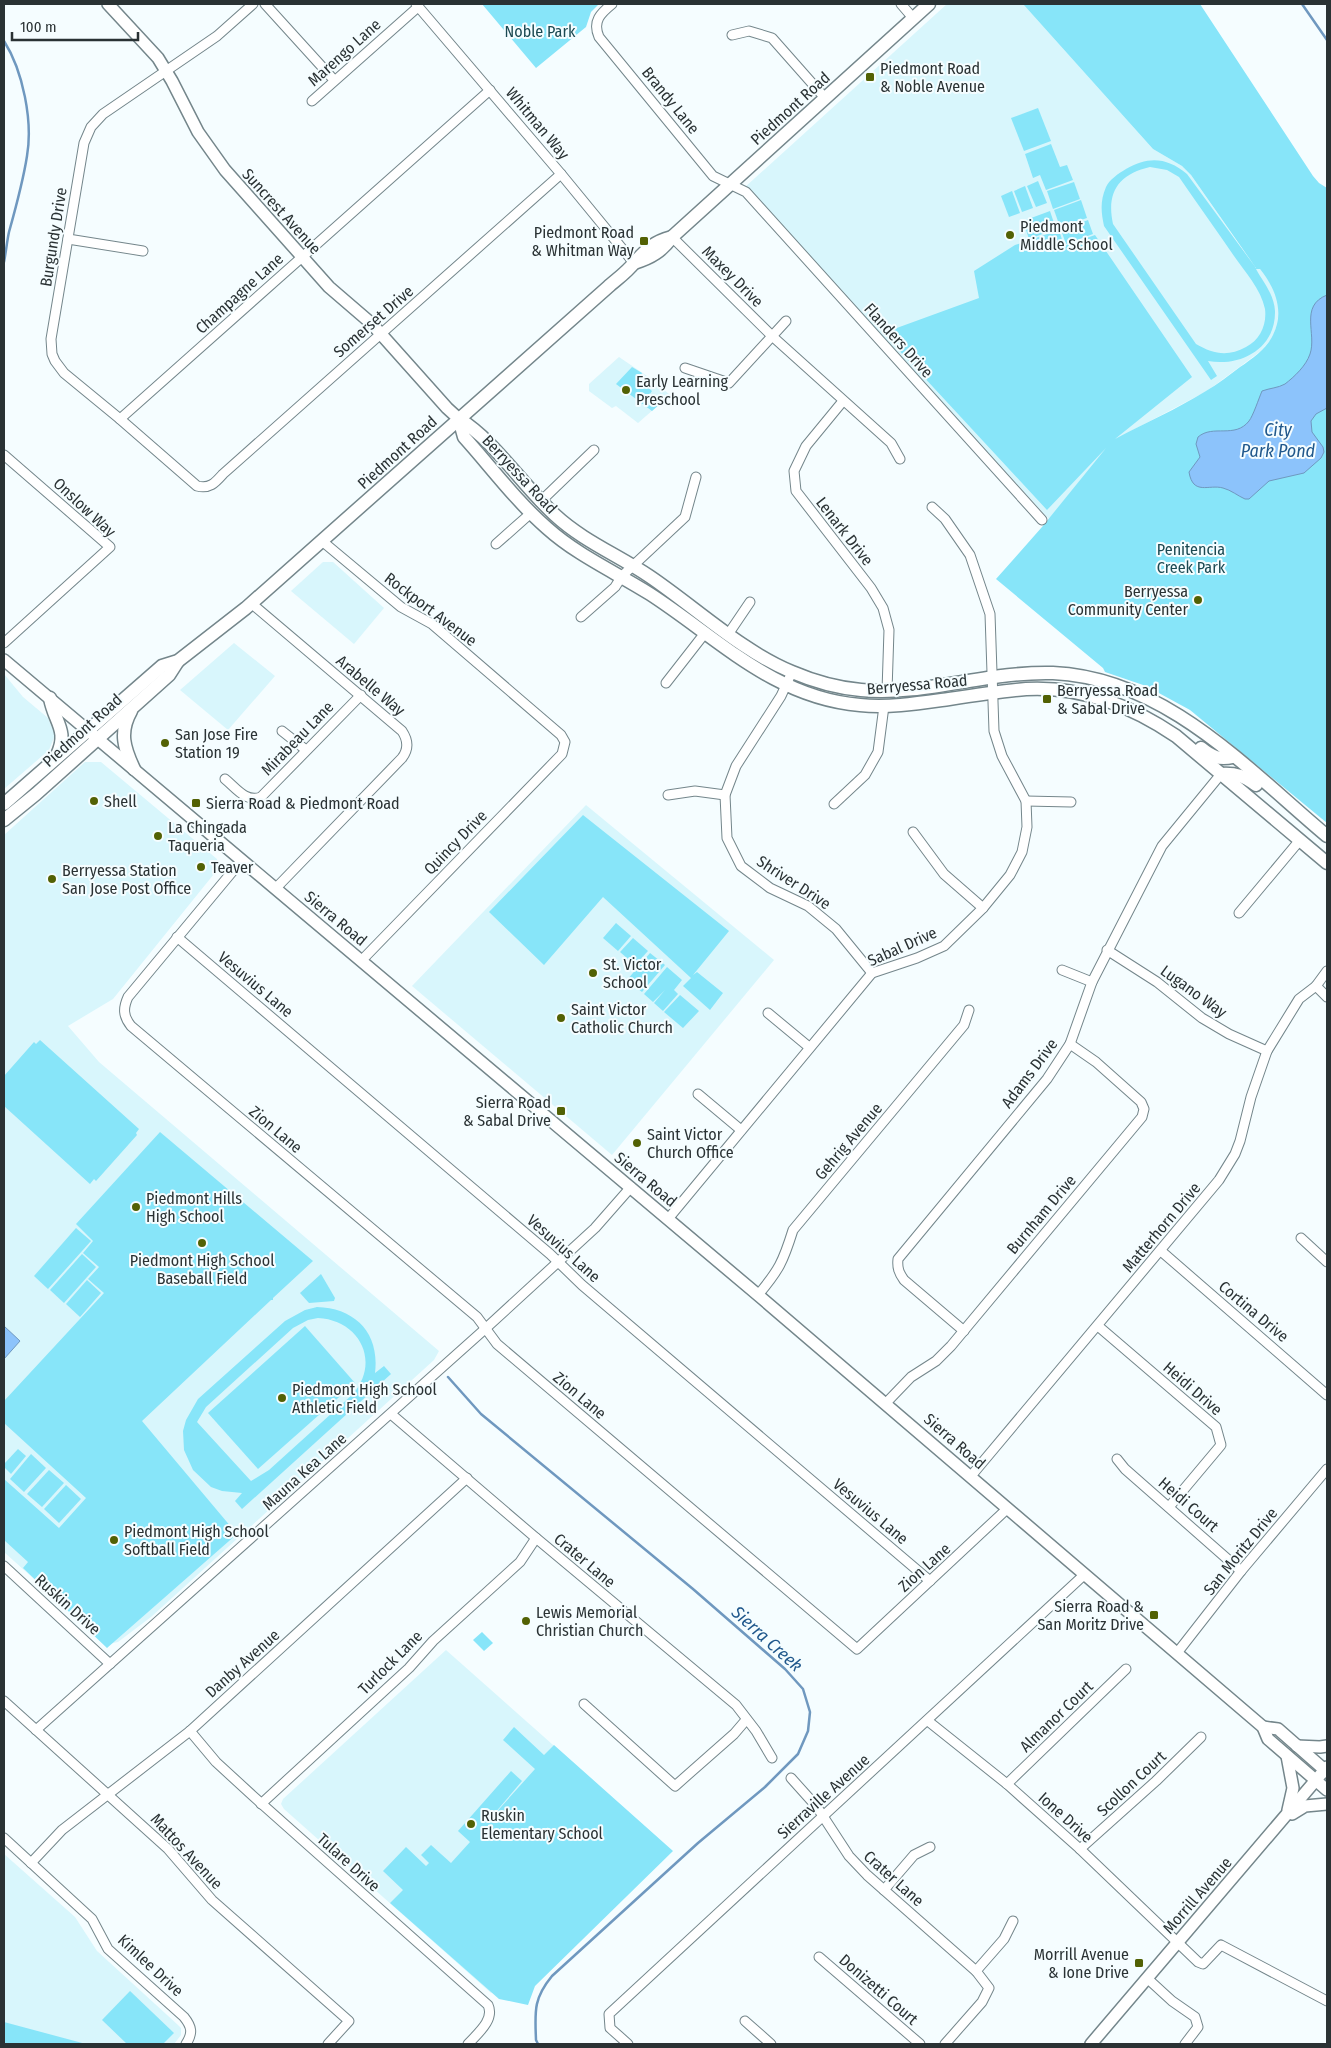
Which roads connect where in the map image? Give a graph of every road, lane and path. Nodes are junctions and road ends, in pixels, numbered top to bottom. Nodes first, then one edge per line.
1 (108, 4) edge
2 (253, 4) edge
3 (265, 4) edge
4 (612, 4) edge
5 (901, 4) edge
6 (929, 4) edge
7 (417, 5) edge
8 (914, 18) junction
9 (732, 35) dead end
10 (166, 71) junction
11 (334, 80) junction
12 (490, 90) junction
13 (825, 98) junction
14 (312, 101) dead end
15 (561, 174) junction
16 (730, 184) junction
17 (672, 237) junction
18 (68, 239) junction
19 (144, 251) dead end
20 (302, 257) junction
21 (634, 263) junction
22 (786, 321) dead end
23 (381, 335) junction
24 (772, 336) junction
25 (685, 368) dead end
26 (843, 401) junction
27 (120, 419) junction
28 (459, 419) junction
29 (594, 450) dead end
30 (4, 455) edge
31 (900, 459) dead end
32 (696, 477) dead end
33 (204, 488) joint
34 (540, 502) junction
35 (932, 507) dead end
36 (531, 513) junction
37 (1042, 520) dead end
38 (322, 541) junction
39 (496, 544) dead end
40 (633, 565) junction
41 (622, 576) junction
42 (750, 602) dead end
43 (251, 604) junction
44 (581, 617) dead end
45 (705, 633) junction
46 (728, 634) junction
47 (4, 642) edge
48 (4, 660) edge
49 (178, 661) junction
50 (792, 672) junction
51 (992, 678) junction
52 (666, 683) dead end
53 (786, 686) junction
54 (887, 691) junction
55 (993, 693) junction
56 (361, 695) junction
57 (50, 698) junction
58 (135, 704) junction
59 (884, 706) junction
60 (87, 730) junction
61 (282, 730) dead end
62 (97, 739) junction
63 (565, 742) joint
64 (1187, 745) junction
65 (306, 750) junction
66 (56, 757) junction
67 (1233, 757) junction
68 (134, 769) junction
69 (1221, 774) junction
70 (225, 779) dead end
71 (668, 795) dead end
72 (725, 795) junction
73 (1026, 801) junction
74 (1070, 802) dead end
75 (4, 804) edge
76 (834, 804) dead end
77 (1302, 814) junction
78 (4, 820) edge
79 (913, 832) dead end
80 (1327, 836) edge
81 (1300, 840) junction
82 (242, 860) junction
83 (1327, 863) edge
84 (276, 888) junction
85 (982, 908) junction
86 (1239, 913) dead end
87 (177, 937) junction
88 (1107, 950) junction
89 (361, 961) junction
90 (1062, 970) dead end
91 (1327, 971) edge
92 (872, 973) junction
93 (1092, 982) junction
94 (1316, 986) junction
95 (1327, 997) edge
96 (969, 1010) dead end
97 (768, 1013) dead end
98 (1070, 1044) junction
99 (809, 1047) junction
100 (1267, 1051) junction
101 (698, 1094) dead end
102 (740, 1130) junction
103 (630, 1187) junction
104 (668, 1219) junction
105 (1301, 1238) dead end
106 (1161, 1251) junction
107 (558, 1261) junction
108 (1327, 1262) edge
109 (758, 1295) junction
110 (1098, 1326) junction
111 (485, 1329) junction
112 (964, 1330) junction
113 (1327, 1395) edge
114 (886, 1403) junction
115 (391, 1414) junction
116 (1117, 1459) dead end
117 (1327, 1468) edge
118 (971, 1476) junction
119 (467, 1478) junction
120 (1169, 1507) junction
121 (1008, 1508) junction
122 (536, 1538) junction
123 (4, 1566) edge
124 (1241, 1571) junction
125 (1085, 1574) junction
126 (930, 1581) junction
127 (1177, 1653) junction
128 (110, 1664) junction
129 (1126, 1669) dead end
130 (4, 1701) edge
131 (584, 1704) dead end
132 (746, 1720) junction
133 (928, 1721) junction
134 (1263, 1727) junction
135 (36, 1730) junction
136 (190, 1731) junction
137 (1201, 1737) dead end
138 (1297, 1746) junction
139 (1327, 1746) edge
140 (1287, 1756) junction
141 (772, 1758) dead end
142 (1326, 1770) edge
143 (791, 1778) dead end
144 (1315, 1780) junction
145 (1007, 1784) junction
146 (1327, 1790) edge
147 (108, 1794) junction
148 (261, 1804) junction
149 (1327, 1804) edge
150 (823, 1815) junction
151 (1285, 1817) junction
152 (4, 1838) edge
153 (930, 1847) dead end
154 (1080, 1849) junction
155 (31, 1863) junction
156 (884, 1890) junction
157 (1013, 1921) dead end
158 (1177, 1944) junction
159 (819, 1956) dead end
160 (976, 1971) junction
161 (1148, 1979) junction
162 (1327, 2001) edge
163 (745, 2021) dead end
164 (186, 2044) edge
165 (328, 2044) edge
166 (468, 2044) edge
167 (628, 2044) edge
168 (771, 2044) edge
169 (920, 2044) edge
170 (945, 2044) edge
171 (1091, 2044) edge
172 (1185, 2044) edge

1 - 10 street, Suncrest Avenue
2 - 10 street, Burgundy Drive
3 - 11 street
4 - 16 street, Brandy Lane
5 - 8 street
6 - 8 main road, Piedmont Road
7 - 11 street, Marengo Lane
7 - 12 street, Whitman Way
8 - 13 main road, Piedmont Road
9 - 13 street
10 - 18 street, Burgundy Drive
10 - 20 street, Suncrest Avenue
11 - 14 street, Marengo Lane
12 - 15 street, Whitman Way
12 - 20 street, Champagne Lane
13 - 16 main road, Piedmont Road
15 - 21 street, Whitman Way
15 - 23 street, Somerset Drive
16 - 17 main road, Piedmont Road
16 - 37 street, Flanders Drive
17 - 21 main road, Piedmont Road
17 - 24 street, Maxey Drive
18 - 19 street
18 - 27 street, Burgundy Drive
20 - 23 street, Suncrest Avenue
20 - 27 street, Champagne Lane
21 - 28 main road, Piedmont Road
22 - 24 street
23 - 28 street, Suncrest Avenue
23 - 33 street, Somerset Drive
24 - 25 street
24 - 26 street, Maxey Drive
26 - 31 street, Maxey Drive
26 - 54 street, Lenark Drive
27 - 33 street, Burgundy Drive
28 - 34 main road, Berryessa Road
28 - 36 main road, Berryessa Road
28 - 38 main road, Piedmont Road
29 - 34 street
30 - 47 street, Onslow Way
32 - 40 street
34 - 40 main road, Berryessa Road
35 - 51 street, Sabal Drive
36 - 39 street
36 - 41 main road, Berryessa Road
38 - 43 main road, Piedmont Road
38 - 63 street, Rockport Avenue
40 - 41 street
40 - 46 main road, Berryessa Road
41 - 44 street
41 - 45 main road, Berryessa Road
42 - 46 street
43 - 49 main road, Piedmont Road
43 - 56 street, Arabelle Way
45 - 52 street
45 - 53 main road, Berryessa Road
46 - 50 main road, Berryessa Road
48 - 57 street, Sierra Road
49 - 58 main road, Piedmont Road
49 - 60 main road, Piedmont Road
50 - 53 street, Shriver Drive
50 - 54 main road, Berryessa Road
51 - 54 main road, Berryessa Road
51 - 55 street, Sabal Drive
51 - 67 main road, Berryessa Road
53 - 59 main road, Berryessa Road
53 - 72 street, Shriver Drive
55 - 59 main road, Berryessa Road
55 - 64 main road, Berryessa Road
55 - 73 street, Sabal Drive
56 - 65 street, Mirabeau Lane
56 - 84 street, Arabelle Way
57 - 60 street, Sierra Road
57 - 66 main road
58 - 62 main road, Piedmont Road
58 - 68 main road
59 - 76 street
60 - 62 street, Sierra Road
60 - 66 main road, Piedmont Road
61 - 65 street
62 - 68 street, Sierra Road
62 - 78 main road, Piedmont Road
63 - 89 street, Quincy Drive
64 - 67 main road
64 - 69 main road, Berryessa Road
65 - 70 street, Mirabeau Lane
66 - 75 main road, Piedmont Road
67 - 77 main road, Berryessa Road
68 - 82 street, Sierra Road
69 - 77 main road
69 - 81 main road, Berryessa Road
69 - 88 street, Adams Drive
71 - 72 street
72 - 92 street, Shriver Drive
73 - 74 street
73 - 85 street, Sabal Drive
77 - 80 main road, Berryessa Road
79 - 85 street
81 - 83 main road, Berryessa Road
81 - 86 street
82 - 84 street, Sierra Road
82 - 87 street
84 - 89 street, Sierra Road
85 - 92 street, Sabal Drive
87 - 107 street, Vesuvius Lane
87 - 111 street, Zion Lane
88 - 93 street, Adams Drive
88 - 100 street, Lugano Way
89 - 103 street, Sierra Road
90 - 93 street
91 - 94 street, Matterhorn Drive
92 - 99 street, Sabal Drive
93 - 98 street, Adams Drive
94 - 95 street
94 - 100 street, Matterhorn Drive
96 - 109 street, Gehrig Avenue
97 - 99 street
98 - 112 street, Adams Drive
98 - 112 street, Burnham Drive
99 - 102 street, Sabal Drive
100 - 106 street, Matterhorn Drive
101 - 102 street
102 - 104 street, Sabal Drive
103 - 104 street, Sierra Road
103 - 107 street, Mauna Kea Lane
104 - 109 street, Sierra Road
105 - 108 street
106 - 110 street, Matterhorn Drive
106 - 113 street, Cortina Drive
107 - 111 street, Mauna Kea Lane
107 - 126 street, Vesuvius Lane
109 - 114 street, Sierra Road
110 - 118 street, Matterhorn Drive
110 - 120 street, Heidi Drive
111 - 115 street, Mauna Kea Lane
111 - 126 street, Zion Lane
112 - 114 street, Burnham Drive
114 - 118 street, Sierra Road
115 - 119 street, Crater Lane
115 - 128 street, Mauna Kea Lane
116 - 120 street, Heidi Court
117 - 124 street, San Moritz Drive
118 - 121 street, Sierra Road
119 - 122 street, Crater Lane
119 - 136 street, Danby Avenue
120 - 124 street, Heidi Court
121 - 125 street, Sierra Road
121 - 126 street, Zion Lane
122 - 132 street, Crater Lane
122 - 148 street, Turlock Lane
123 - 128 street, Ruskin Drive
124 - 127 street, San Moritz Drive
125 - 127 street, Sierra Road
125 - 133 street, Sierraville Avenue
127 - 134 street, Sierra Road
128 - 135 street, Mauna Kea Lane
129 - 145 street, Almanor Court
130 - 135 street, Mattos Avenue
131 - 132 street
132 - 141 street, Crater Lane
133 - 145 street, Ione Drive
133 - 150 street, Sierraville Avenue
134 - 138 street, Sierra Road
134 - 140 street, Sierra Road
135 - 147 street, Mattos Avenue
136 - 147 street, Danby Avenue
136 - 148 street, Tulare Drive
137 - 154 street, Scollon Court
138 - 139 street
138 - 142 street, Sierra Road
140 - 144 street, Sierra Road
140 - 151 street
142 - 144 street, Morrill Avenue
143 - 150 street, Crater Lane
144 - 146 street, Sierra Road
144 - 151 street, Morrill Avenue
145 - 154 street, Ione Drive
147 - 155 street, Danby Avenue
147 - 165 street, Mattos Avenue
148 - 166 street, Tulare Drive
149 - 151 street
150 - 156 street, Crater Lane
150 - 167 street, Sierraville Avenue
151 - 158 street, Morrill Avenue
152 - 155 street, Kimlee Drive
153 - 156 street
154 - 158 street, Ione Drive
155 - 164 street, Kimlee Drive
156 - 160 street, Crater Lane
157 - 160 street
158 - 161 street, Morrill Avenue
158 - 162 street, Ione Drive
159 - 169 street, Donizetti Court
160 - 170 street, Crater Lane
161 - 171 street, Morrill Avenue
161 - 172 street
163 - 168 street

